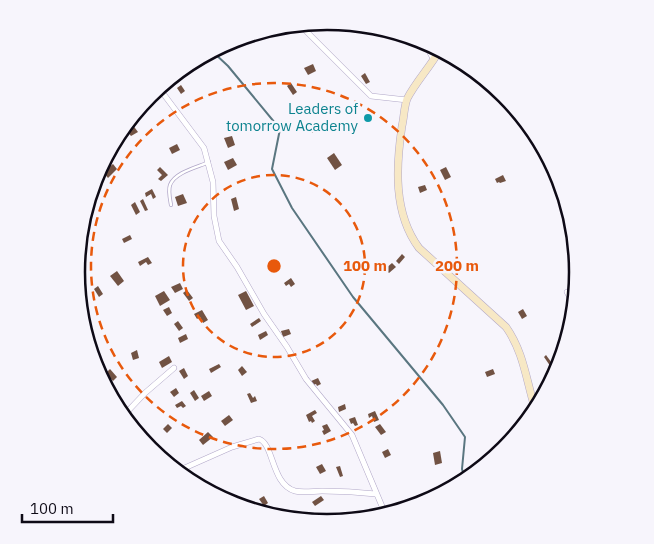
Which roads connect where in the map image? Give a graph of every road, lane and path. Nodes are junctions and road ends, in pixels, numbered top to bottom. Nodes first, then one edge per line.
1 (306, 31) edge
2 (430, 53) edge
3 (436, 56) edge
4 (434, 60) junction
5 (163, 94) edge
6 (407, 100) junction
7 (209, 162) junction
8 (171, 205) dead end
9 (174, 368) dead end
10 (533, 399) edge
11 (129, 410) edge
12 (185, 468) edge
13 (376, 494) junction
14 (382, 507) edge

1 - 6 street
2 - 4 street
3 - 4 street
4 - 6 street
5 - 7 street
6 - 10 street
7 - 8 lane
7 - 13 street
9 - 11 street
12 - 13 street
13 - 14 street

